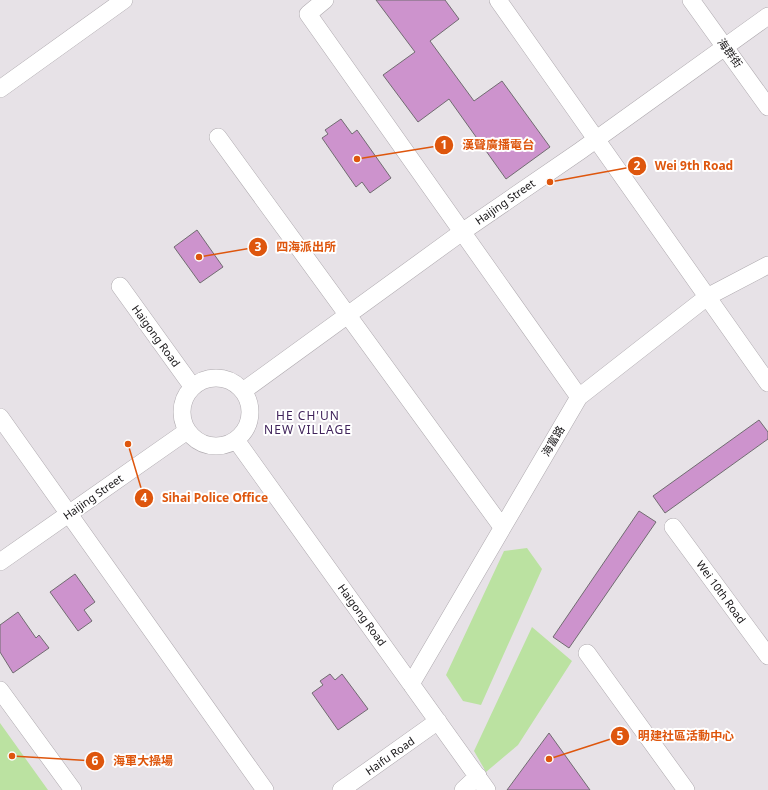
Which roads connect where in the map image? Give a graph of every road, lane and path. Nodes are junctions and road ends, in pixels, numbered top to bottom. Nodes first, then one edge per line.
1 (124, 0) edge
2 (325, 0) edge
3 (498, 0) edge
4 (691, 0) edge
5 (768, 16) edge
6 (725, 47) junction
7 (0, 89) edge
8 (768, 107) edge
9 (218, 136) dead end
10 (596, 139) junction
11 (462, 232) junction
12 (768, 265) edge
13 (120, 286) dead end
14 (707, 297) junction
15 (349, 315) junction
16 (768, 384) edge
17 (192, 386) junction
18 (243, 391) junction
19 (579, 397) junction
20 (0, 417) edge
21 (187, 431) junction
22 (236, 440) junction
23 (69, 514) junction
24 (502, 527) junction
25 (673, 527) dead end
26 (0, 562) edge
27 (587, 653) dead end
28 (768, 656) edge
29 (411, 684) junction
30 (0, 690) edge
31 (438, 721) junction
32 (478, 776) junction
33 (72, 790) edge
34 (265, 790) edge
35 (341, 790) edge
36 (463, 790) edge
37 (487, 790) edge
38 (686, 790) edge

1 - 7 street
2 - 11 street
3 - 10 street
4 - 6 street, 海群街
5 - 6 street, Haijing Street
6 - 8 street, 海群街
6 - 10 street, Haijing Street
9 - 15 street
10 - 11 street, Haijing Street
10 - 14 street
11 - 15 street, Haijing Street
11 - 19 street
12 - 14 street, 海富路
13 - 17 street, Haigong Road
14 - 16 street
14 - 19 street, 海富路
15 - 18 street, Haijing Street
15 - 24 street
17 - 18 street
17 - 21 street
18 - 22 street
19 - 24 street, 海富路
20 - 23 street
21 - 22 street
21 - 23 street, Haijing Street
22 - 29 street, Haigong Road
23 - 26 street, Haijing Street
23 - 34 street
24 - 29 street, 海富路
25 - 28 street, Wei 10th Road
27 - 38 street
29 - 31 street, Haigong Road
30 - 33 street
31 - 32 street, Haigong Road
31 - 35 street, Haifu Road
32 - 36 street
32 - 37 street, Haigong Road

